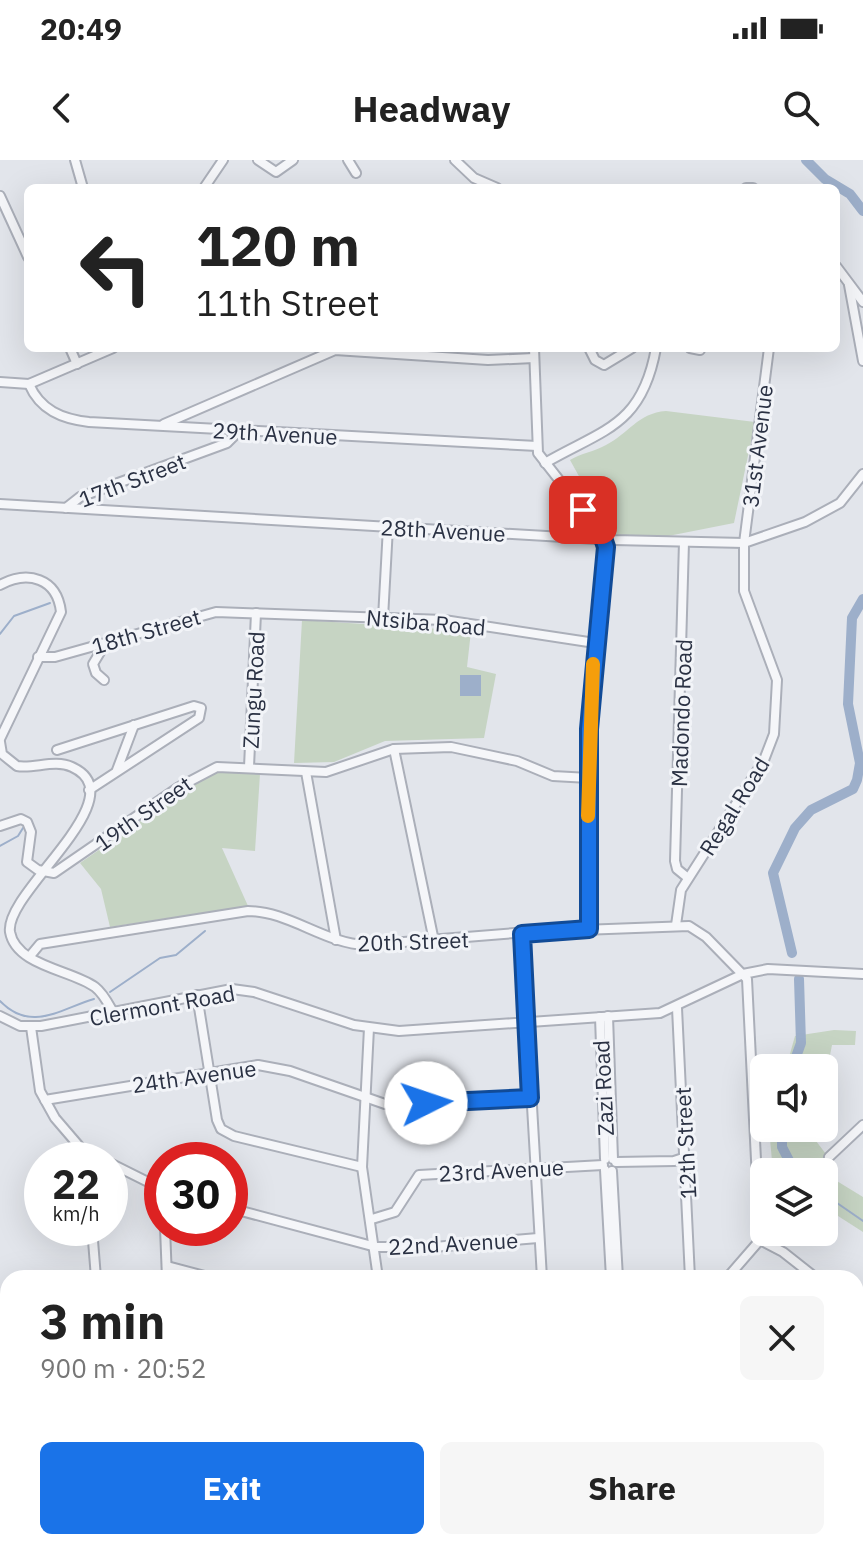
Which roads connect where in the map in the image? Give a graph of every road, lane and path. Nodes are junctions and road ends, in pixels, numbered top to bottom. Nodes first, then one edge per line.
1 (75, 160) edge
2 (223, 160) edge
3 (258, 160) edge
4 (293, 160) edge
5 (348, 160) edge
6 (455, 160) edge
7 (356, 173) dead end
8 (82, 184) edge
9 (207, 184) edge
10 (487, 184) edge
11 (0, 196) edge
12 (24, 248) edge
13 (840, 272) edge
14 (849, 285) junction
15 (863, 302) edge
16 (72, 352) edge
17 (104, 352) edge
18 (330, 352) edge
19 (366, 352) edge
20 (534, 352) edge
21 (591, 352) edge
22 (625, 352) edge
23 (657, 352) edge
24 (768, 352) edge
25 (534, 358) junction
26 (863, 361) edge
27 (77, 364) junction
28 (0, 382) edge
29 (29, 384) junction
30 (160, 426) junction
31 (239, 431) junction
32 (537, 446) junction
33 (545, 463) junction
34 (863, 474) edge
35 (0, 504) edge
36 (66, 508) junction
37 (388, 527) junction
38 (604, 538) junction
39 (684, 542) junction
40 (744, 543) junction
41 (0, 585) edge
42 (256, 613) junction
43 (383, 618) junction
44 (105, 643) junction
45 (595, 643) junction
46 (38, 657) junction
47 (104, 680) dead end
48 (134, 725) junction
49 (0, 741) edge
50 (394, 749) junction
51 (57, 750) dead end
52 (249, 767) junction
53 (117, 771) junction
54 (306, 772) junction
55 (589, 778) junction
56 (89, 790) junction
57 (0, 826) edge
58 (43, 872) junction
59 (688, 878) junction
60 (676, 925) junction
61 (589, 929) junction
62 (522, 934) junction
63 (336, 940) junction
64 (434, 941) junction
65 (30, 956) junction
66 (743, 974) junction
67 (863, 974) edge
68 (197, 995) junction
69 (677, 1008) junction
70 (113, 1012) junction
71 (0, 1016) edge
72 (604, 1016) junction
73 (526, 1021) junction
74 (31, 1027) junction
75 (369, 1028) junction
76 (209, 1073) junction
77 (530, 1098) junction
78 (368, 1099) junction
79 (45, 1100) junction
80 (863, 1125) edge
81 (75, 1142) edge
82 (686, 1157) junction
83 (829, 1157) dead end
84 (758, 1158) edge
85 (610, 1165) junction
86 (362, 1167) junction
87 (534, 1167) junction
88 (248, 1213) edge
89 (372, 1219) junction
90 (538, 1238) junction
91 (93, 1246) edge
92 (166, 1246) edge
93 (753, 1246) edge
94 (776, 1246) edge
95 (376, 1247) junction
96 (167, 1266) junction
97 (95, 1270) edge
98 (167, 1270) edge
99 (182, 1270) edge
100 (377, 1270) edge
101 (541, 1270) edge
102 (611, 1270) edge
103 (617, 1270) edge
104 (690, 1270) edge
105 (734, 1270) edge
106 (806, 1270) edge

1 - 8 street
2 - 9 street
3 - 4 street
5 - 7 street
6 - 10 street
11 - 12 street
13 - 14 street
14 - 15 street
14 - 26 street
16 - 27 street
17 - 27 street
18 - 30 street
19 - 25 street
20 - 25 street
21 - 22 street
23 - 33 street
24 - 40 street, 31st Avenue
25 - 32 street
27 - 29 street
28 - 29 street
29 - 30 street, 29th Avenue
30 - 31 street, 29th Avenue
31 - 32 street, 29th Avenue
31 - 36 street, 17th Street
32 - 33 street
33 - 38 street
34 - 40 street, 28th Avenue
35 - 36 street, 28th Avenue
36 - 37 street, 28th Avenue
37 - 38 street, 28th Avenue
37 - 43 street
38 - 39 street, 28th Avenue
38 - 45 street
39 - 40 street, 28th Avenue
39 - 59 street, Madondo Road
40 - 59 street, Regal Road
41 - 46 street
42 - 43 street, Ntsiba Road
42 - 44 street, 18th Street
42 - 52 street, Zungu Road
43 - 45 street, Ntsiba Road
44 - 46 street, 18th Street
44 - 47 street
45 - 55 street
46 - 49 street
48 - 51 street
48 - 53 street
48 - 53 street
49 - 56 street
50 - 54 street, 19th Street
50 - 55 street, 19th Street
50 - 64 street
52 - 54 street, 19th Street
52 - 58 street, 19th Street
53 - 56 street
54 - 63 street
55 - 61 street
56 - 58 street
57 - 58 street
58 - 65 street
59 - 60 street, Regal Road
60 - 61 street, 20th Street
60 - 66 street, 20th Street
61 - 62 street, 20th Street
62 - 64 street, 20th Street
62 - 73 street
63 - 64 street, 20th Street
63 - 65 street, 20th Street
65 - 70 street
66 - 67 street, Clermont Road
66 - 69 street, Clermont Road
66 - 84 street
68 - 70 street, Clermont Road
68 - 75 street, Clermont Road
68 - 76 street
69 - 72 street, Clermont Road
69 - 82 street, 12th Street
70 - 74 street, Clermont Road
71 - 74 street, Clermont Road
72 - 73 street, Clermont Road
72 - 85 street, Zazi Road
73 - 75 street, Clermont Road
73 - 77 street
74 - 79 street
75 - 78 street
76 - 78 street, 24th Avenue
76 - 79 street, 24th Avenue
76 - 86 street
77 - 78 street, 24th Avenue
77 - 87 street
78 - 86 street
79 - 81 street
80 - 83 street
82 - 85 street, 23rd Avenue
82 - 104 street, 12th Street
85 - 87 street, 23rd Avenue
85 - 102 street, Zazi Road
85 - 103 street, Zazi Road
86 - 89 street
87 - 89 street, 23rd Avenue
87 - 90 street
88 - 95 street, 22nd Avenue
89 - 95 street
90 - 95 street, 22nd Avenue
90 - 101 street
91 - 97 street
92 - 96 street
93 - 105 street
94 - 106 street
95 - 100 street
96 - 98 street
96 - 99 street

